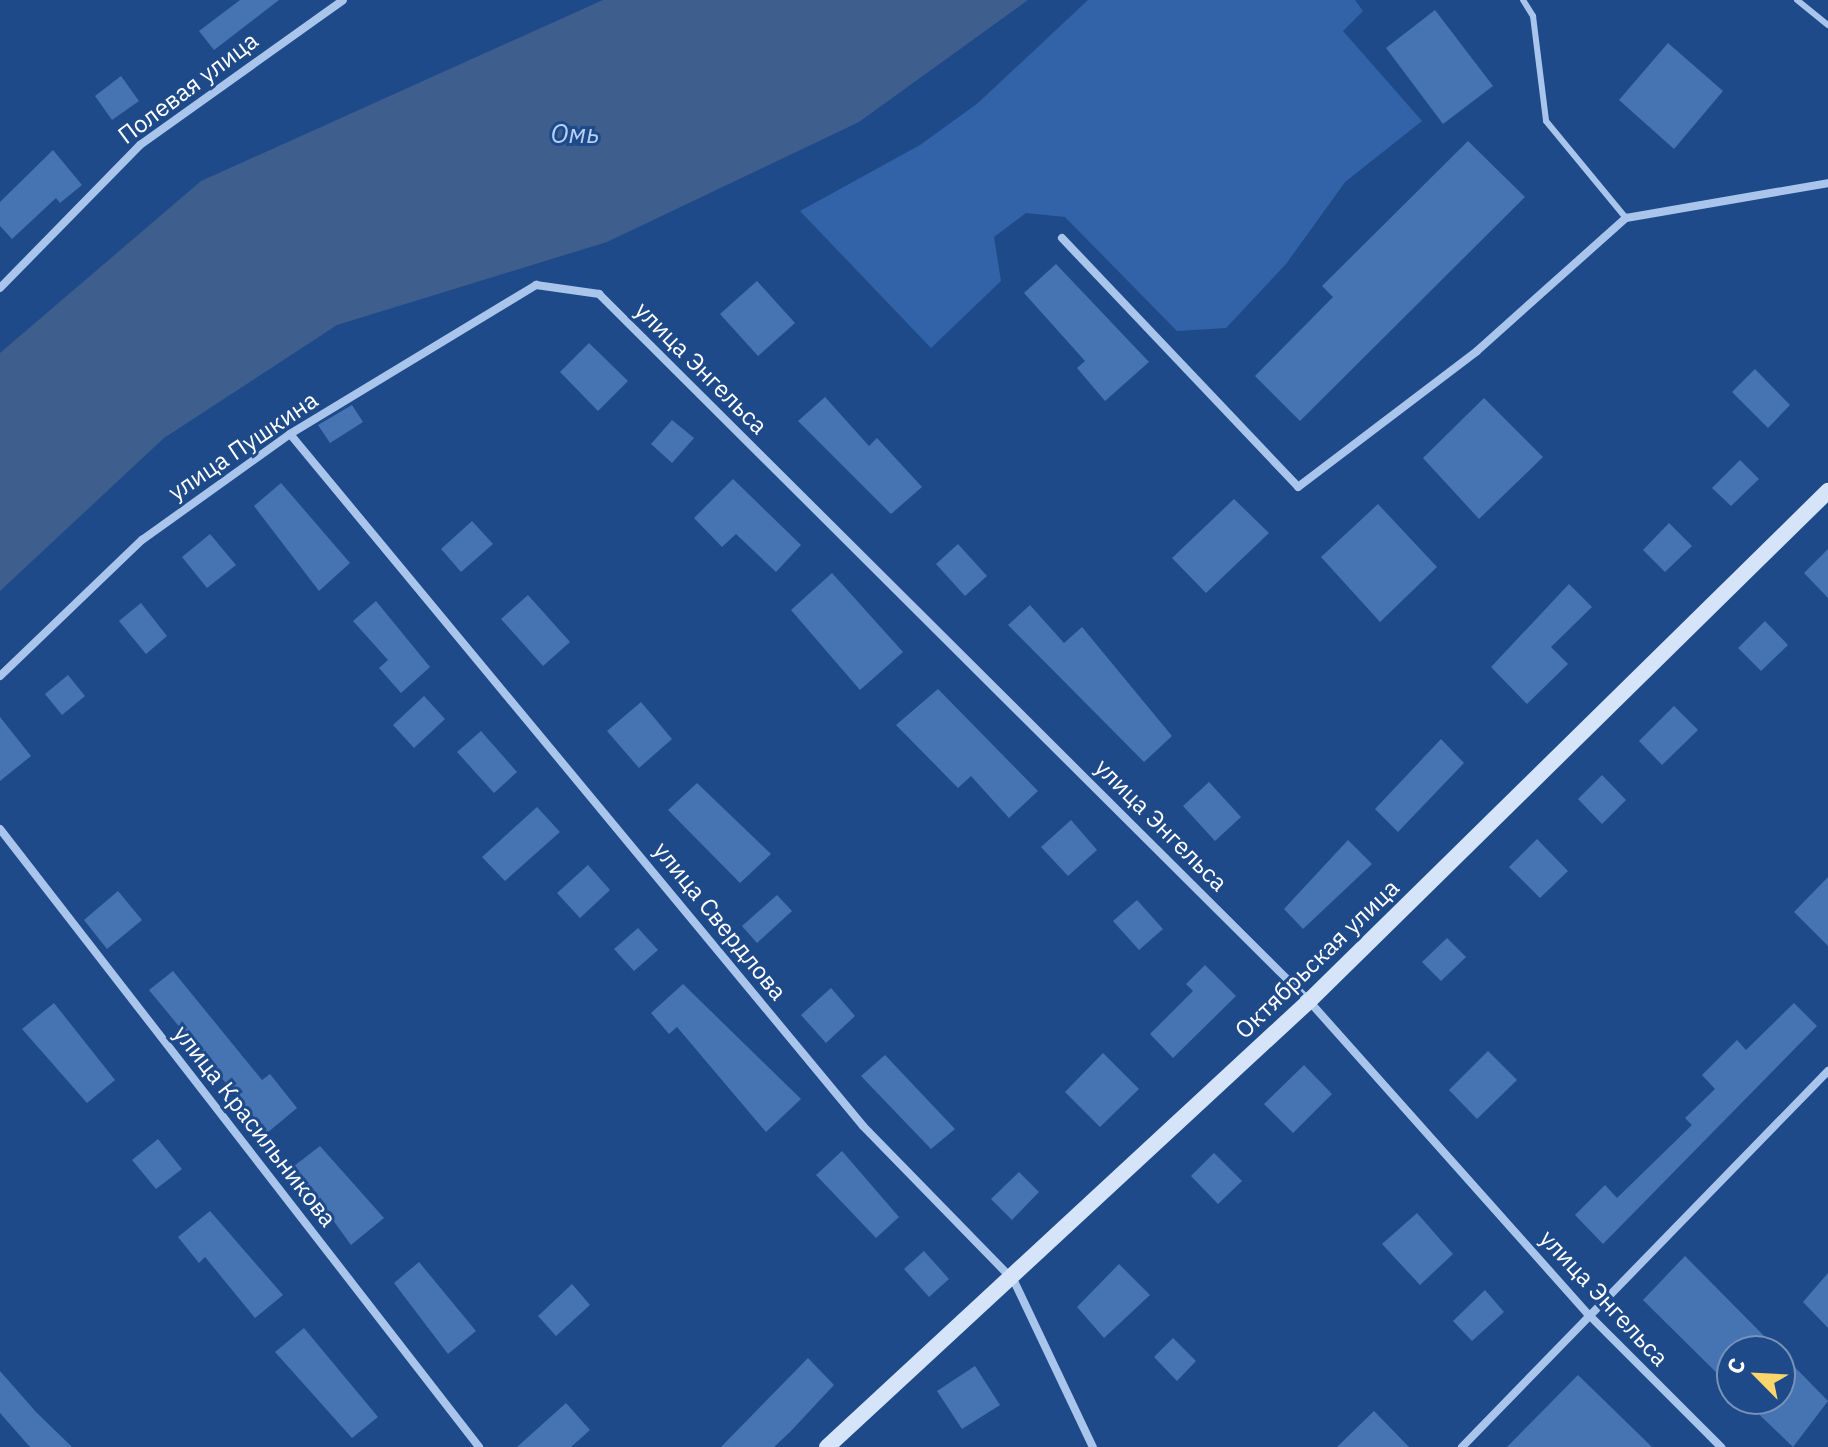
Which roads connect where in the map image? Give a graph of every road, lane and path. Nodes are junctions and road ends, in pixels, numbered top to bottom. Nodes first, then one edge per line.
1 (343, 0) edge
2 (1523, 0) edge
3 (1797, 0) edge
4 (1828, 25) edge
5 (1828, 183) edge
6 (1626, 218) junction
7 (1062, 238) dead end
8 (536, 285) joint
9 (0, 288) edge
10 (290, 434) junction
11 (1828, 491) edge
12 (0, 676) edge
13 (0, 829) edge
14 (1309, 1001) junction
15 (1828, 1071) edge
16 (1014, 1281) junction
17 (1587, 1313) junction
18 (479, 1447) edge
19 (827, 1447) edge
20 (1093, 1447) edge
21 (1462, 1447) edge
22 (1721, 1447) edge

1 - 9 street, Полевая улица
2 - 6 lane
3 - 4 lane
5 - 6 street
6 - 7 street
8 - 10 street, улица Пушкина
8 - 14 street, улица Энгельса
10 - 12 street, улица Пушкина
10 - 16 street, улица Свердлова
11 - 14 street, Октябрьская улица
13 - 18 street, улица Красильникова
14 - 16 street, Октябрьская улица
14 - 17 street, улица Энгельса
15 - 17 street
16 - 19 street, Октябрьская улица
16 - 20 street, улица Свердлова
17 - 21 street
17 - 22 street, улица Энгельса

